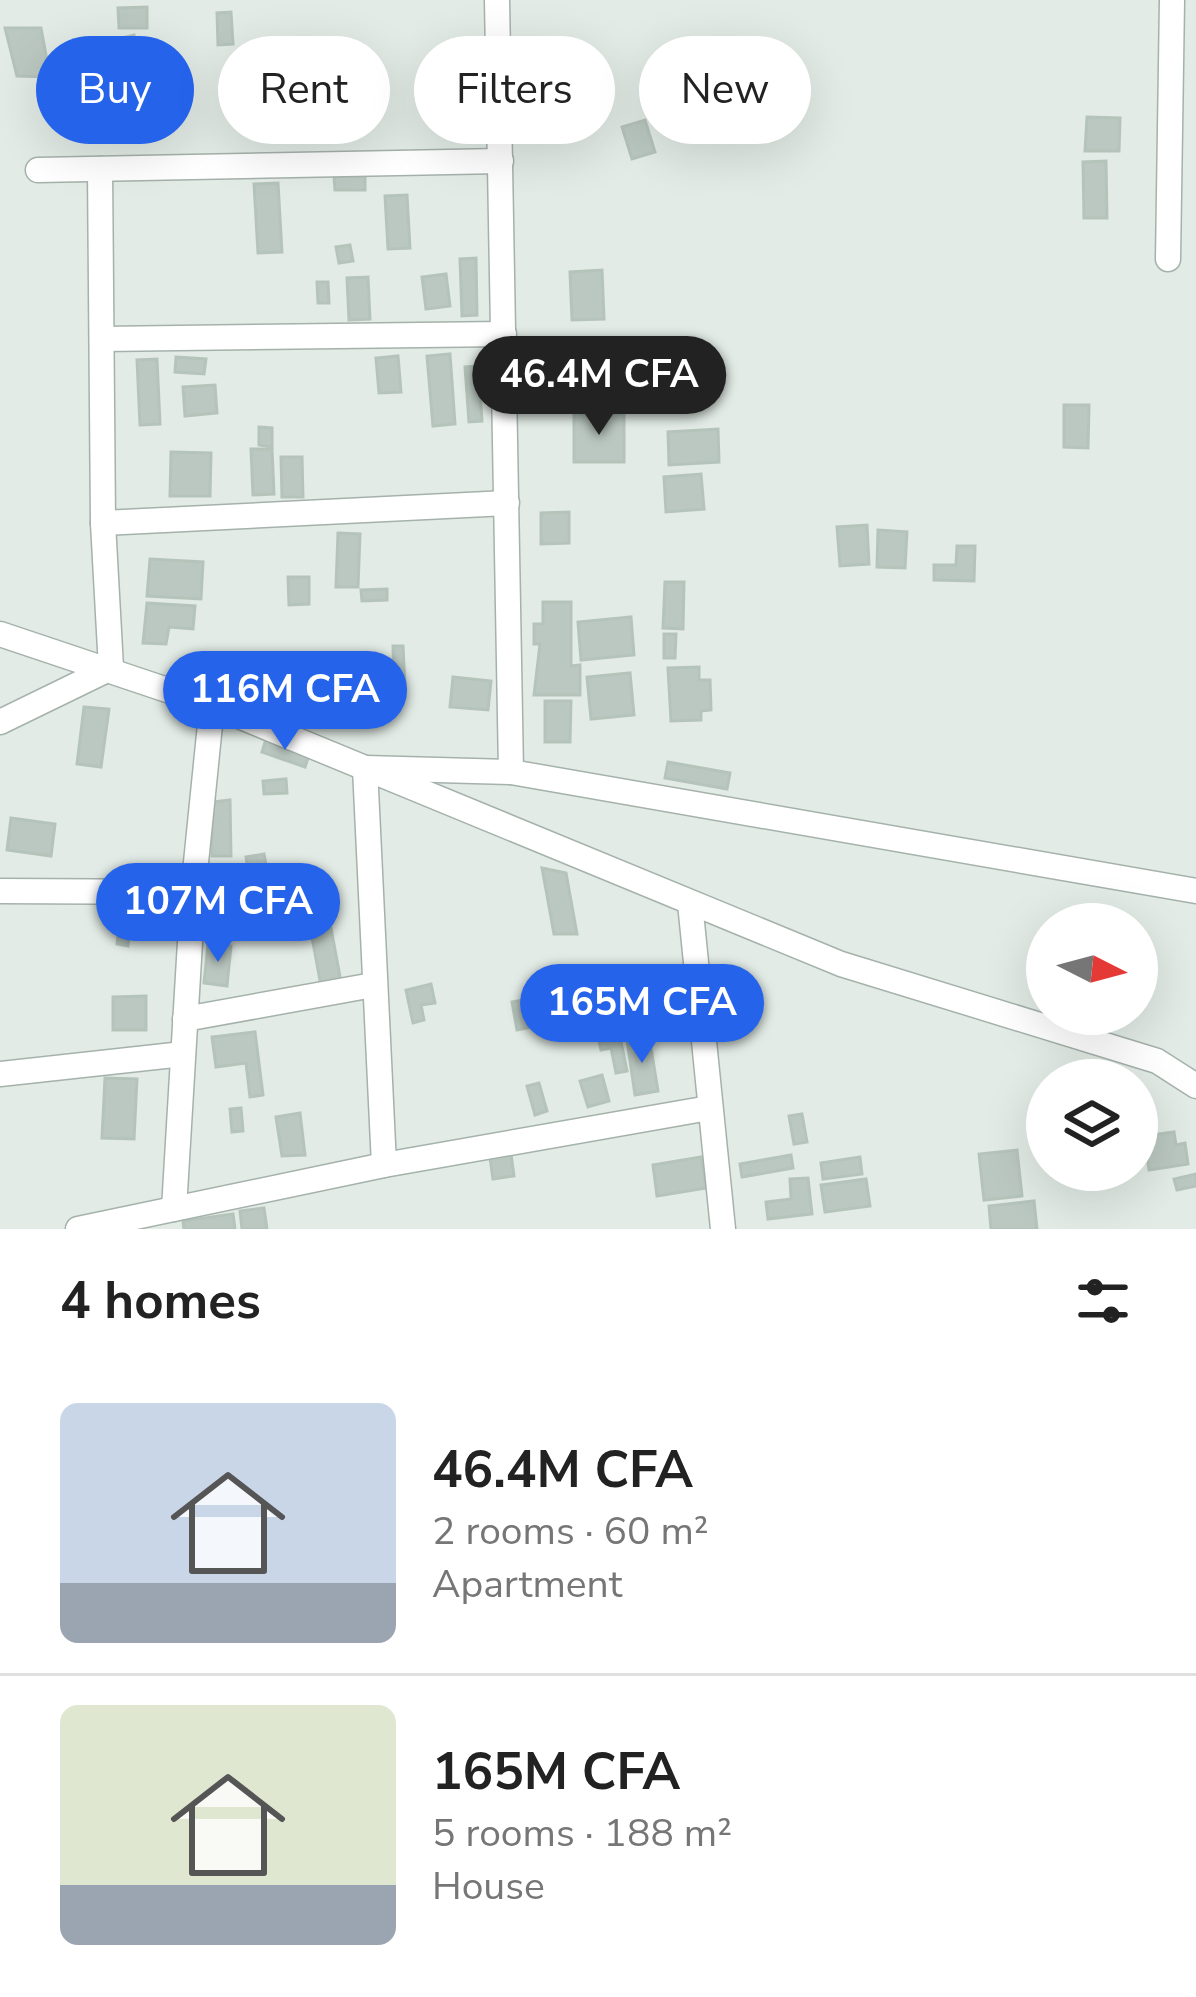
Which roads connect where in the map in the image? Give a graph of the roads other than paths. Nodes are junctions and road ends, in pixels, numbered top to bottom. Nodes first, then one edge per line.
1 (497, 0) edge
2 (1172, 0) edge
3 (501, 161) junction
4 (100, 169) junction
5 (38, 170) dead end
6 (1168, 259) dead end
7 (504, 334) junction
8 (101, 339) junction
9 (507, 503) junction
10 (103, 523) junction
11 (0, 634) edge
12 (111, 668) junction
13 (212, 705) junction
14 (0, 722) edge
15 (365, 768) junction
16 (511, 772) junction
17 (0, 891) edge
18 (1196, 891) edge
19 (193, 892) junction
20 (690, 903) junction
21 (373, 985) junction
22 (185, 1019) junction
23 (183, 1054) junction
24 (0, 1074) edge
25 (1196, 1086) edge
26 (709, 1108) junction
27 (384, 1165) junction
28 (174, 1209) junction
29 (78, 1229) edge
30 (723, 1229) edge

1 - 3 street
2 - 6 street
3 - 4 street
3 - 7 street
4 - 5 street
4 - 8 street
7 - 8 street
7 - 9 street
8 - 10 street
9 - 10 street
9 - 16 street
10 - 12 street
11 - 12 street
12 - 13 street
12 - 14 street
13 - 15 street
13 - 19 street
15 - 16 street
15 - 20 street
15 - 21 street
16 - 18 street
17 - 19 street
19 - 22 street
20 - 25 street
20 - 26 street
21 - 22 street
21 - 27 street
22 - 23 street
23 - 24 street
23 - 28 street
26 - 27 street
26 - 30 street
27 - 28 street
28 - 29 street

